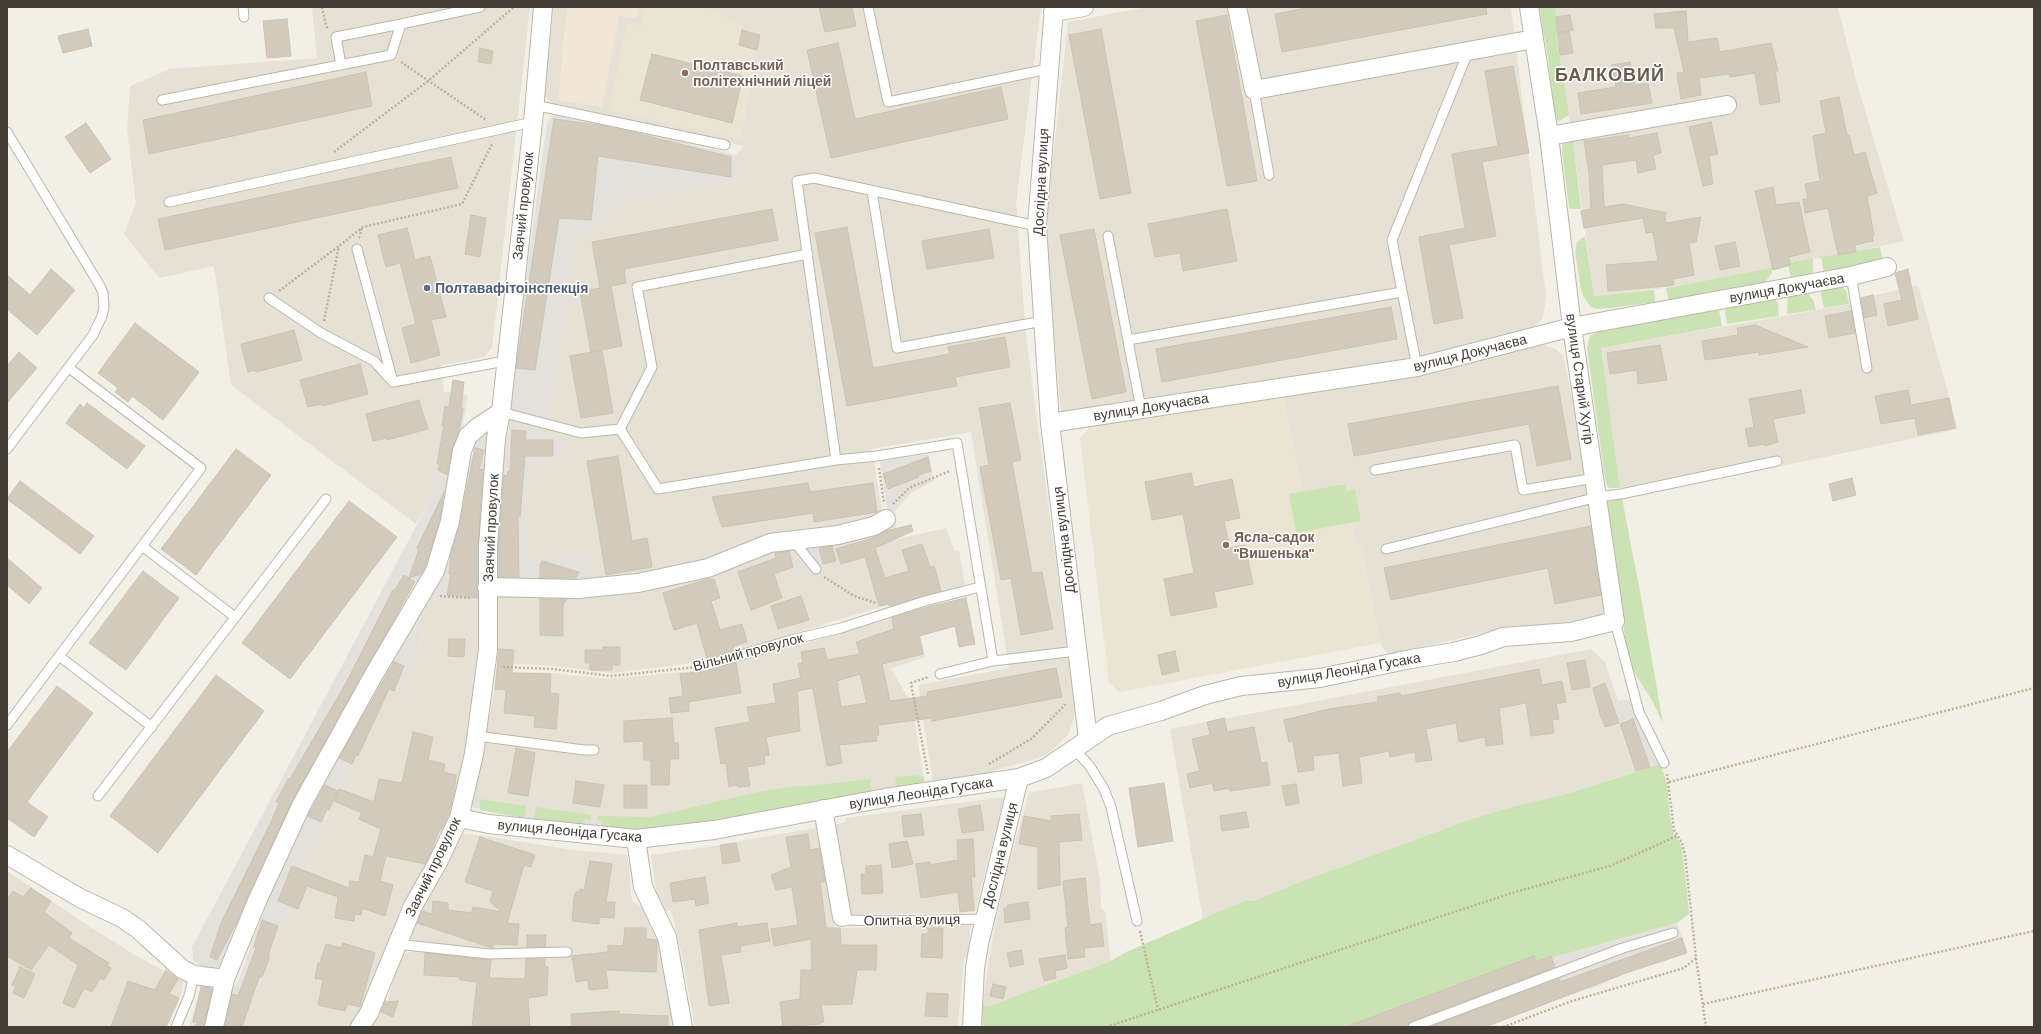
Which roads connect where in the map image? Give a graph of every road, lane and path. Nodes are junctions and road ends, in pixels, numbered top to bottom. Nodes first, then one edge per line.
1 (242, 7) edge
2 (322, 7) edge
3 (480, 7) edge
4 (514, 7) edge
5 (543, 7) edge
6 (868, 7) edge
7 (1084, 7) edge
8 (1237, 7) edge
9 (1529, 7) edge
10 (1054, 10) edge
11 (244, 17) dead end
12 (401, 24) junction
13 (336, 37) junction
14 (1534, 39) junction
15 (1468, 52) junction
16 (391, 55) junction
17 (341, 65) junction
18 (1048, 69) junction
19 (428, 81) junction
20 (1254, 90) junction
21 (162, 100) dead end
22 (1727, 105) dead end
23 (534, 113) junction
24 (500, 129) junction
25 (7, 132) edge
26 (1549, 136) junction
27 (725, 145) dead end
28 (331, 154) dead end
29 (1269, 175) dead end
30 (872, 191) junction
31 (169, 202) dead end
32 (462, 204) dead end
33 (1037, 226) junction
34 (1108, 236) dead end
35 (339, 246) dead end
36 (357, 249) dead end
37 (808, 254) junction
38 (1887, 267) dead end
39 (1851, 276) junction
40 (1402, 292) junction
41 (269, 298) dead end
42 (1043, 321) junction
43 (1572, 327) junction
44 (322, 333) junction
45 (1128, 340) junction
46 (505, 361) junction
47 (1417, 367) junction
48 (69, 368) junction
49 (1867, 368) dead end
50 (392, 382) junction
51 (1142, 409) junction
52 (501, 412) junction
53 (1050, 423) junction
54 (620, 429) junction
55 (7, 449) edge
56 (877, 456) junction
57 (836, 460) junction
58 (1777, 461) dead end
59 (961, 468) junction
60 (1375, 470) dead end
61 (1595, 478) junction
62 (1598, 497) junction
63 (326, 499) dead end
64 (886, 519) junction
65 (792, 540) junction
66 (142, 546) junction
67 (1386, 549) dead end
68 (816, 569) joint
69 (980, 587) junction
70 (422, 592) junction
71 (488, 593) junction
72 (878, 604) dead end
73 (235, 617) junction
74 (1615, 621) junction
75 (1077, 651) junction
76 (59, 656) junction
77 (993, 661) junction
78 (708, 665) joint
79 (487, 666) junction
80 (940, 674) joint
81 (2034, 688) edge
82 (1069, 697) dead end
83 (7, 725) edge
84 (152, 726) junction
85 (477, 736) junction
86 (1081, 744) junction
87 (594, 750) dead end
88 (1664, 763) dead end
89 (987, 765) dead end
90 (1019, 778) junction
91 (930, 791) junction
92 (98, 796) dead end
93 (823, 810) junction
94 (458, 818) junction
95 (1677, 836) junction
96 (636, 839) junction
97 (7, 855) edge
98 (842, 917) joint
99 (984, 919) junction
100 (1138, 921) joint
101 (2034, 931) edge
102 (1673, 933) dead end
103 (396, 944) junction
104 (567, 952) dead end
105 (1696, 958) junction
106 (194, 975) junction
107 (225, 979) junction
108 (1703, 1004) junction
109 (1158, 1010) junction
110 (176, 1027) edge
111 (214, 1027) edge
112 (360, 1027) edge
113 (683, 1027) edge
114 (972, 1027) edge
115 (1106, 1027) edge
116 (1413, 1027) edge
117 (1503, 1027) edge
118 (1706, 1027) edge

1 - 11 lane
2 - 13 path
3 - 12 lane
4 - 19 path
5 - 23 street, Заячий провулок
6 - 18 lane
7 - 10 street
8 - 20 street
9 - 14 street, вулиця Старий Хутір
10 - 18 street, Дослідна вулиця
12 - 13 lane
12 - 16 lane
13 - 17 lane
14 - 15 street
14 - 26 street, вулиця Старий Хутір
15 - 20 street
15 - 40 lane
16 - 17 lane
16 - 19 path
17 - 21 lane
18 - 33 street, Дослідна вулиця
19 - 24 path
19 - 28 path
20 - 29 lane
22 - 26 street
23 - 24 lane
23 - 27 lane
23 - 46 street, Заячий провулок
24 - 31 lane
24 - 32 path
25 - 48 lane
26 - 43 street, вулиця Старий Хутір
30 - 33 lane
30 - 37 lane
30 - 42 lane
33 - 42 street, Дослідна вулиця
34 - 45 lane
35 - 44 path
36 - 50 lane
37 - 54 lane
37 - 57 lane
38 - 39 street, вулиця Докучаєва
39 - 43 street, вулиця Докучаєва
39 - 49 lane
40 - 45 lane
40 - 47 lane
41 - 44 lane
42 - 53 street, Дослідна вулиця
43 - 47 street, вулиця Докучаєва
43 - 61 street, вулиця Старий Хутір
44 - 50 lane
45 - 51 lane
46 - 50 lane
46 - 52 street, Заячий провулок
47 - 51 street, вулиця Докучаєва
48 - 55 lane
48 - 66 lane
51 - 53 street, вулиця Докучаєва
52 - 54 lane
52 - 70 street
52 - 71 street, Заячий провулок
53 - 75 street, Дослідна вулиця
54 - 57 lane
56 - 57 lane
56 - 59 lane
56 - 64 path
58 - 62 lane
59 - 64 path
59 - 69 lane
60 - 61 lane
61 - 62 street, вулиця Старий Хутір
62 - 67 lane
62 - 74 street, вулиця Старий Хутір
63 - 73 lane
64 - 65 street
65 - 68 lane
65 - 71 street
66 - 73 lane
66 - 76 lane
68 - 72 path
69 - 77 lane
69 - 78 lane, Вільний провулок
70 - 71 path
70 - 107 street
71 - 79 street, Заячий провулок
73 - 84 lane
74 - 86 street, вулиця Леоніда Гусака
74 - 88 lane
75 - 77 lane
75 - 86 street, Дослідна вулиця
76 - 83 lane
76 - 84 lane
77 - 80 lane
78 - 79 path, Вільний провулок
79 - 85 street, Заячий провулок
80 - 91 path
81 - 95 path
82 - 89 path
84 - 92 lane
85 - 87 lane
85 - 94 street, Заячий провулок
86 - 90 street
86 - 100 lane
90 - 91 street, вулиця Леоніда Гусака
90 - 99 street, Дослідна вулиця
91 - 93 street, вулиця Леоніда Гусака
93 - 96 street, вулиця Леоніда Гусака
93 - 98 street
94 - 96 street, вулиця Леоніда Гусака
94 - 103 street, Заячий провулок
95 - 105 path
95 - 109 path
96 - 113 street
97 - 106 street
98 - 99 lane, Опитна вулиця
99 - 114 street, Дослідна вулиця
100 - 109 path
101 - 108 path
102 - 116 lane
103 - 104 lane
103 - 112 street, Заячий провулок
105 - 108 path
105 - 117 path
106 - 107 street
106 - 110 lane
107 - 111 street
108 - 118 path
109 - 115 path

